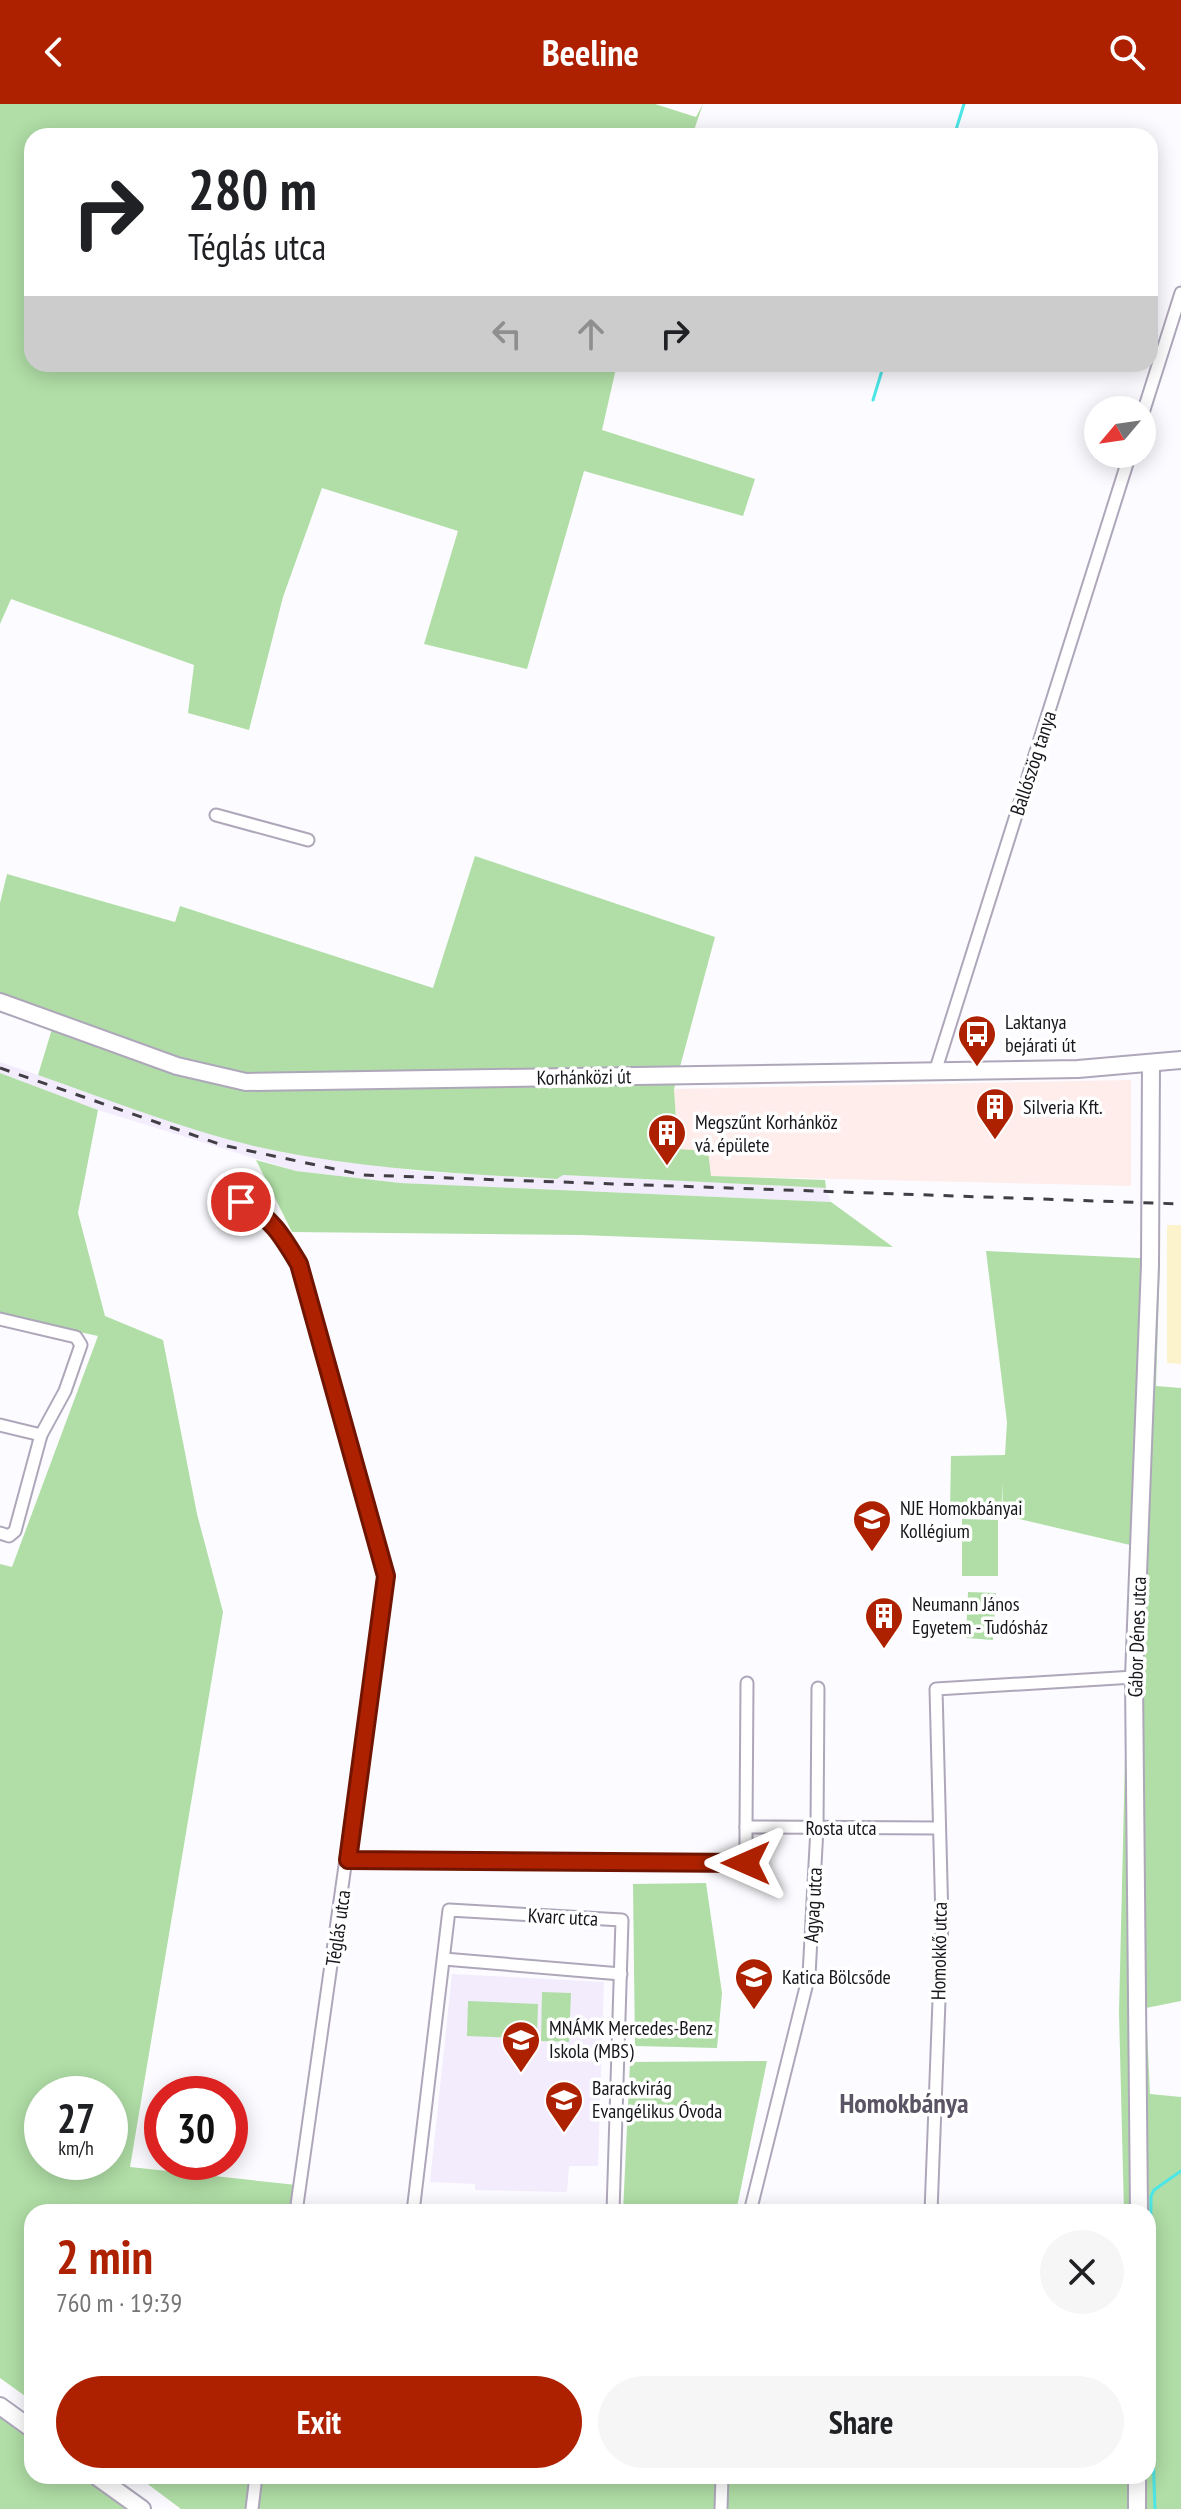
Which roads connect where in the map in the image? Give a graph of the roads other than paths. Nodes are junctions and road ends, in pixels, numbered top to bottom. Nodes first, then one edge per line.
1 (1181, 293) edge
2 (1158, 366) edge
3 (1156, 372) edge
4 (1148, 396) edge
5 (1126, 468) edge
6 (216, 815) dead end
7 (308, 840) dead end
8 (0, 1002) edge
9 (1181, 1060) edge
10 (1151, 1063) junction
11 (935, 1072) junction
12 (241, 1202) dead end
13 (0, 1319) edge
14 (0, 1425) edge
15 (41, 1435) junction
16 (4, 1534) edge
17 (1134, 1677) junction
18 (747, 1683) dead end
19 (818, 1688) dead end
20 (746, 1827) junction
21 (817, 1828) junction
22 (937, 1828) junction
23 (348, 1860) junction
24 (444, 1959) junction
25 (621, 1974) junction
26 (297, 2204) edge
27 (414, 2204) edge
28 (613, 2204) edge
29 (752, 2204) edge
30 (931, 2204) edge
31 (1139, 2204) edge
32 (0, 2406) edge
33 (24, 2423) edge
34 (107, 2484) edge
35 (255, 2484) edge
36 (722, 2484) edge
37 (1137, 2484) edge
38 (142, 2509) edge
39 (252, 2509) edge
40 (721, 2509) edge
41 (1137, 2509) edge

1 - 2 street
3 - 4 street
5 - 11 street, Ballószög tanya
6 - 7 street
8 - 11 street, Korhánközi út
9 - 10 street, Korhánközi út
10 - 11 street, Korhánközi út
10 - 17 street, Gábor Dénes utca
12 - 23 street, Téglás utca
13 - 15 street
14 - 15 street
15 - 16 street
17 - 22 street, Homokkő utca
17 - 31 street, Gábor Dénes utca
18 - 20 street
19 - 21 street, Agyag utca
20 - 21 street, Rosta utca
20 - 23 street
21 - 22 street, Rosta utca
21 - 29 street, Agyag utca
22 - 30 street, Homokkő utca
23 - 26 street, Téglás utca
24 - 25 street
24 - 25 street, Kvarc utca
24 - 27 street
25 - 28 street, Kvarc utca
32 - 33 street
34 - 38 street
35 - 39 street
36 - 40 street
37 - 41 street

